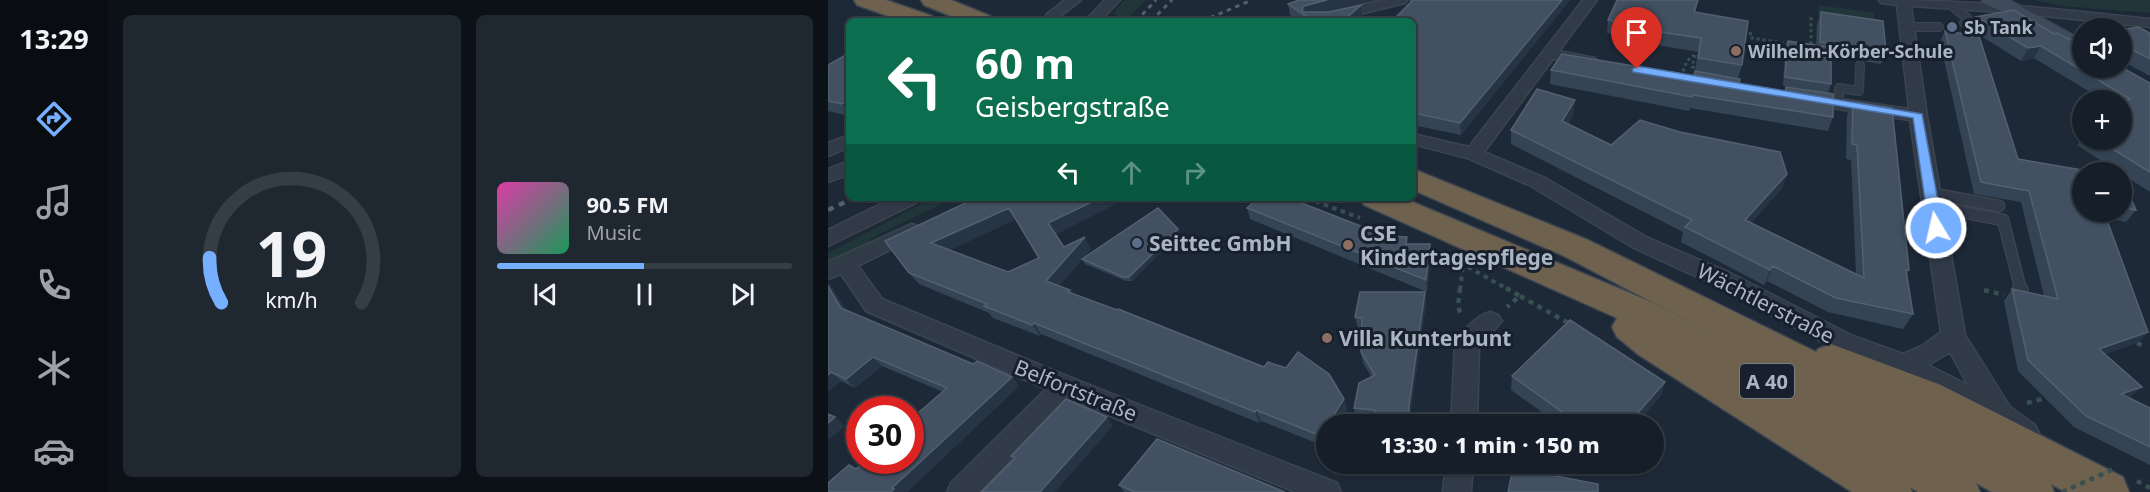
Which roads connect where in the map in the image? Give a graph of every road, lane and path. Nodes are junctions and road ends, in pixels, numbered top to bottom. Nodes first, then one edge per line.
1 (865, 0) edge
2 (932, 0) edge
3 (1074, 0) edge
4 (1113, 0) edge
5 (1590, 0) edge
6 (1886, 0) edge
7 (1992, 0) edge
8 (1902, 1) edge
9 (1393, 2) edge
10 (2009, 4) edge
11 (1951, 5) junction
12 (904, 11) edge
13 (1053, 15) dead end
14 (2083, 16) junction
15 (1811, 17) dead end
16 (975, 18) edge
17 (1095, 18) edge
18 (1326, 18) edge
19 (1363, 18) edge
20 (2150, 22) edge
21 (1964, 23) dead end
22 (1908, 27) junction
23 (1939, 27) dead end
24 (1741, 32) edge
25 (2061, 38) junction
26 (2072, 44) edge
27 (1698, 50) edge
28 (1549, 54) junction
29 (1695, 55) junction
30 (1604, 64) edge
31 (1860, 65) edge
32 (1708, 70) edge
33 (1681, 77) edge
34 (1793, 96) edge
35 (1839, 104) junction
36 (1918, 116) junction
37 (1416, 140) edge
38 (846, 141) edge
39 (828, 150) edge
40 (1473, 154) junction
41 (846, 168) edge
42 (828, 176) edge
43 (1416, 180) edge
44 (1931, 200) junction
45 (903, 201) edge
46 (1324, 201) edge
47 (1999, 206) dead end
48 (1371, 209) edge
49 (928, 223) edge
50 (828, 239) edge
51 (1452, 260) dead end
52 (1463, 265) junction
53 (836, 267) edge
54 (1571, 283) junction
55 (2021, 291) edge
56 (1700, 309) junction
57 (1490, 321) joint
58 (1953, 336) junction
59 (2137, 343) edge
60 (1467, 344) junction
61 (2144, 346) edge
62 (1904, 364) junction
63 (1065, 386) junction
64 (2046, 398) dead end
65 (2025, 404) dead end
66 (1464, 414) edge
67 (2000, 414) junction
68 (1459, 474) edge
69 (2109, 484) edge
70 (961, 492) edge
71 (1327, 492) edge
72 (1457, 492) edge
73 (1890, 492) edge
74 (1958, 492) edge
75 (2032, 492) edge
76 (2062, 492) edge

1 - 12 highway
2 - 16 highway
3 - 13 street
4 - 17 street
5 - 28 street
6 - 8 street
7 - 10 main road
8 - 11 street
8 - 22 street
9 - 18 street
9 - 19 street
10 - 11 street
10 - 14 street
10 - 25 main road
11 - 21 lane
14 - 20 street
14 - 25 street
15 - 24 path
22 - 23 lane
22 - 36 street
25 - 26 main road
27 - 29 path
28 - 30 street
28 - 40 street
29 - 32 path
29 - 33 path
31 - 35 lane
34 - 35 street
35 - 36 street
36 - 44 street
37 - 40 street, Wächtlerstraße
38 - 39 street
40 - 62 street, Wächtlerstraße
41 - 42 street
43 - 56 highway, A 40
44 - 47 lane
44 - 55 lane
44 - 58 street
45 - 50 street
46 - 48 path
48 - 54 highway, A 40
49 - 53 street
51 - 52 path
52 - 57 path
52 - 60 path
53 - 63 street, Belfortstraße
54 - 73 highway
54 - 74 highway, A 40
56 - 69 highway
56 - 75 highway, A 40
57 - 60 street
58 - 62 street
58 - 67 street
59 - 61 path
60 - 66 street
62 - 67 street, Wächtlerstraße
63 - 70 street
63 - 71 street, Belfortstraße
64 - 65 path
67 - 69 street, Wächtlerstraße
68 - 72 street
69 - 76 path, bridge

